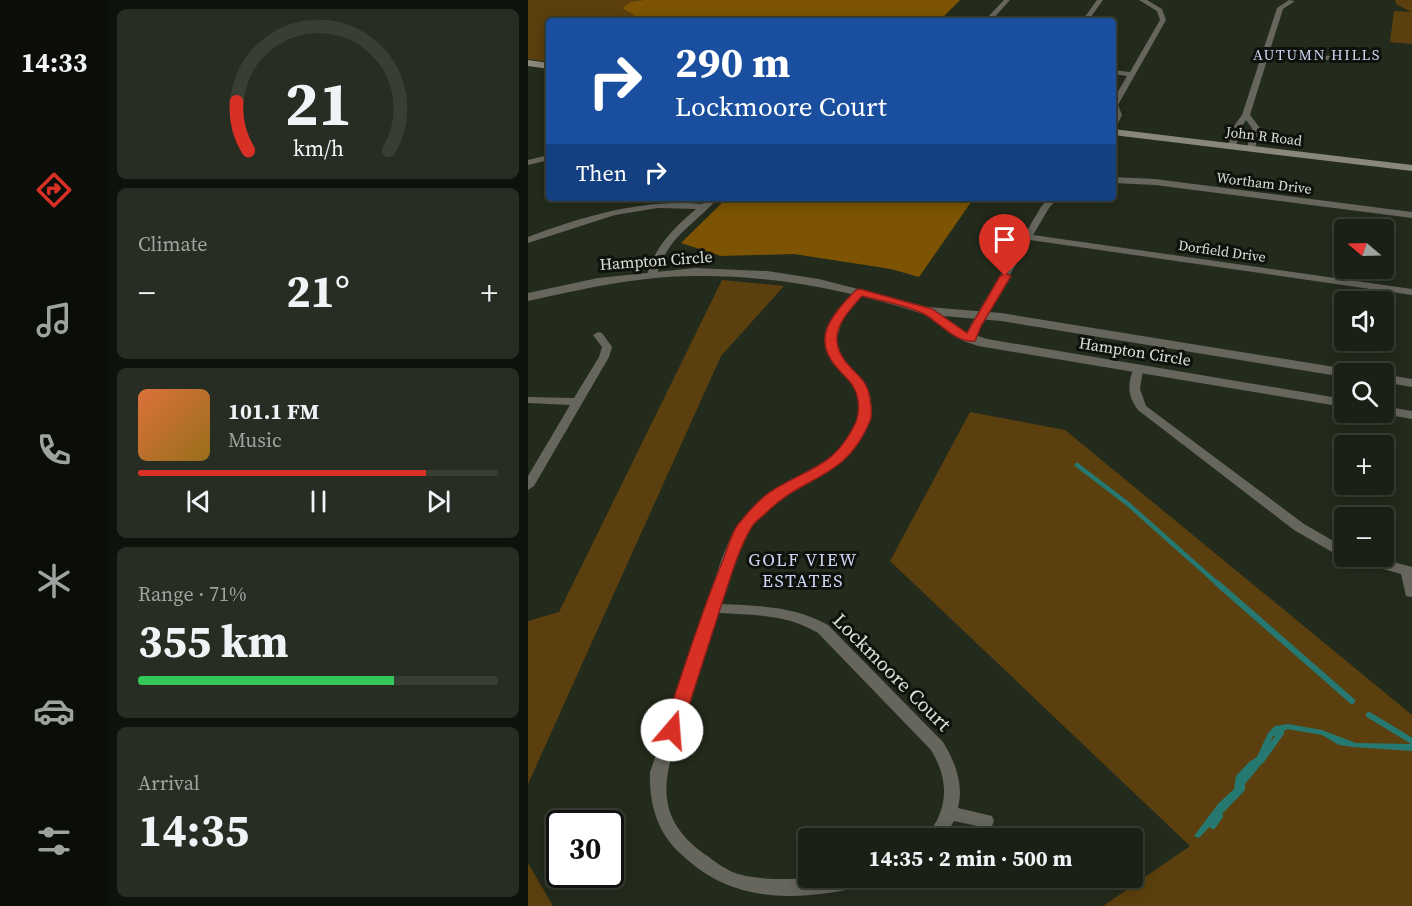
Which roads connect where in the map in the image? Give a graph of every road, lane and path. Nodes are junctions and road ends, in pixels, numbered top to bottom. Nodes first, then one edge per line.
1 (1007, 0) edge
2 (1101, 0) edge
3 (1142, 0) edge
4 (1292, 1) edge
5 (990, 18) edge
6 (1087, 18) edge
7 (1266, 52) junction
8 (1348, 60) dead end
9 (528, 63) edge
10 (546, 66) edge
11 (1116, 72) edge
12 (1133, 74) junction
13 (1116, 103) edge
14 (1246, 115) junction
15 (1116, 132) edge
16 (1232, 146) junction
17 (1251, 148) junction
18 (546, 158) edge
19 (528, 164) edge
20 (1412, 168) edge
21 (1116, 180) edge
22 (711, 201) edge
23 (1051, 201) edge
24 (704, 207) junction
25 (1412, 215) edge
26 (1028, 237) junction
27 (528, 240) edge
28 (652, 275) junction
29 (860, 292) junction
30 (1412, 292) edge
31 (528, 297) edge
32 (928, 311) junction
33 (983, 315) junction
34 (598, 334) dead end
35 (971, 338) junction
36 (1138, 370) junction
37 (1334, 371) edge
38 (1394, 380) edge
39 (1412, 383) edge
40 (528, 400) edge
41 (577, 402) junction
42 (1334, 402) edge
43 (1394, 412) edge
44 (1412, 415) edge
45 (528, 486) edge
46 (1334, 547) edge
47 (1392, 567) edge
48 (1410, 572) edge
49 (1411, 592) edge
50 (713, 608) junction
51 (950, 813) junction
52 (986, 821) dead end
53 (941, 828) edge
54 (798, 887) edge

1 - 5 street
2 - 6 street
3 - 12 street
4 - 7 street
7 - 8 street
7 - 14 street
9 - 10 main road
11 - 12 street
12 - 13 street
14 - 16 street
14 - 17 street
15 - 16 main road, John R Road
16 - 17 main road, John R Road
17 - 20 main road, John R Road
18 - 19 street
21 - 25 street, Wortham Drive
22 - 24 street
23 - 26 street
24 - 27 street
24 - 28 street
26 - 30 street, Dorfield Drive
26 - 33 street
28 - 29 street, Hampton Circle
28 - 31 street, Hampton Circle
29 - 32 street, Hampton Circle
29 - 50 street
32 - 33 street, Hampton Circle
32 - 35 street, Hampton Circle
33 - 35 street
33 - 37 street, Hampton Circle
34 - 41 street
35 - 36 street, Hampton Circle
36 - 42 street, Hampton Circle
36 - 46 street
38 - 39 street
40 - 41 street
41 - 45 street
43 - 44 street
47 - 48 street
48 - 49 street
50 - 51 street, Lockmoore Court
50 - 54 street
51 - 52 street
51 - 53 street, Lockmoore Court

